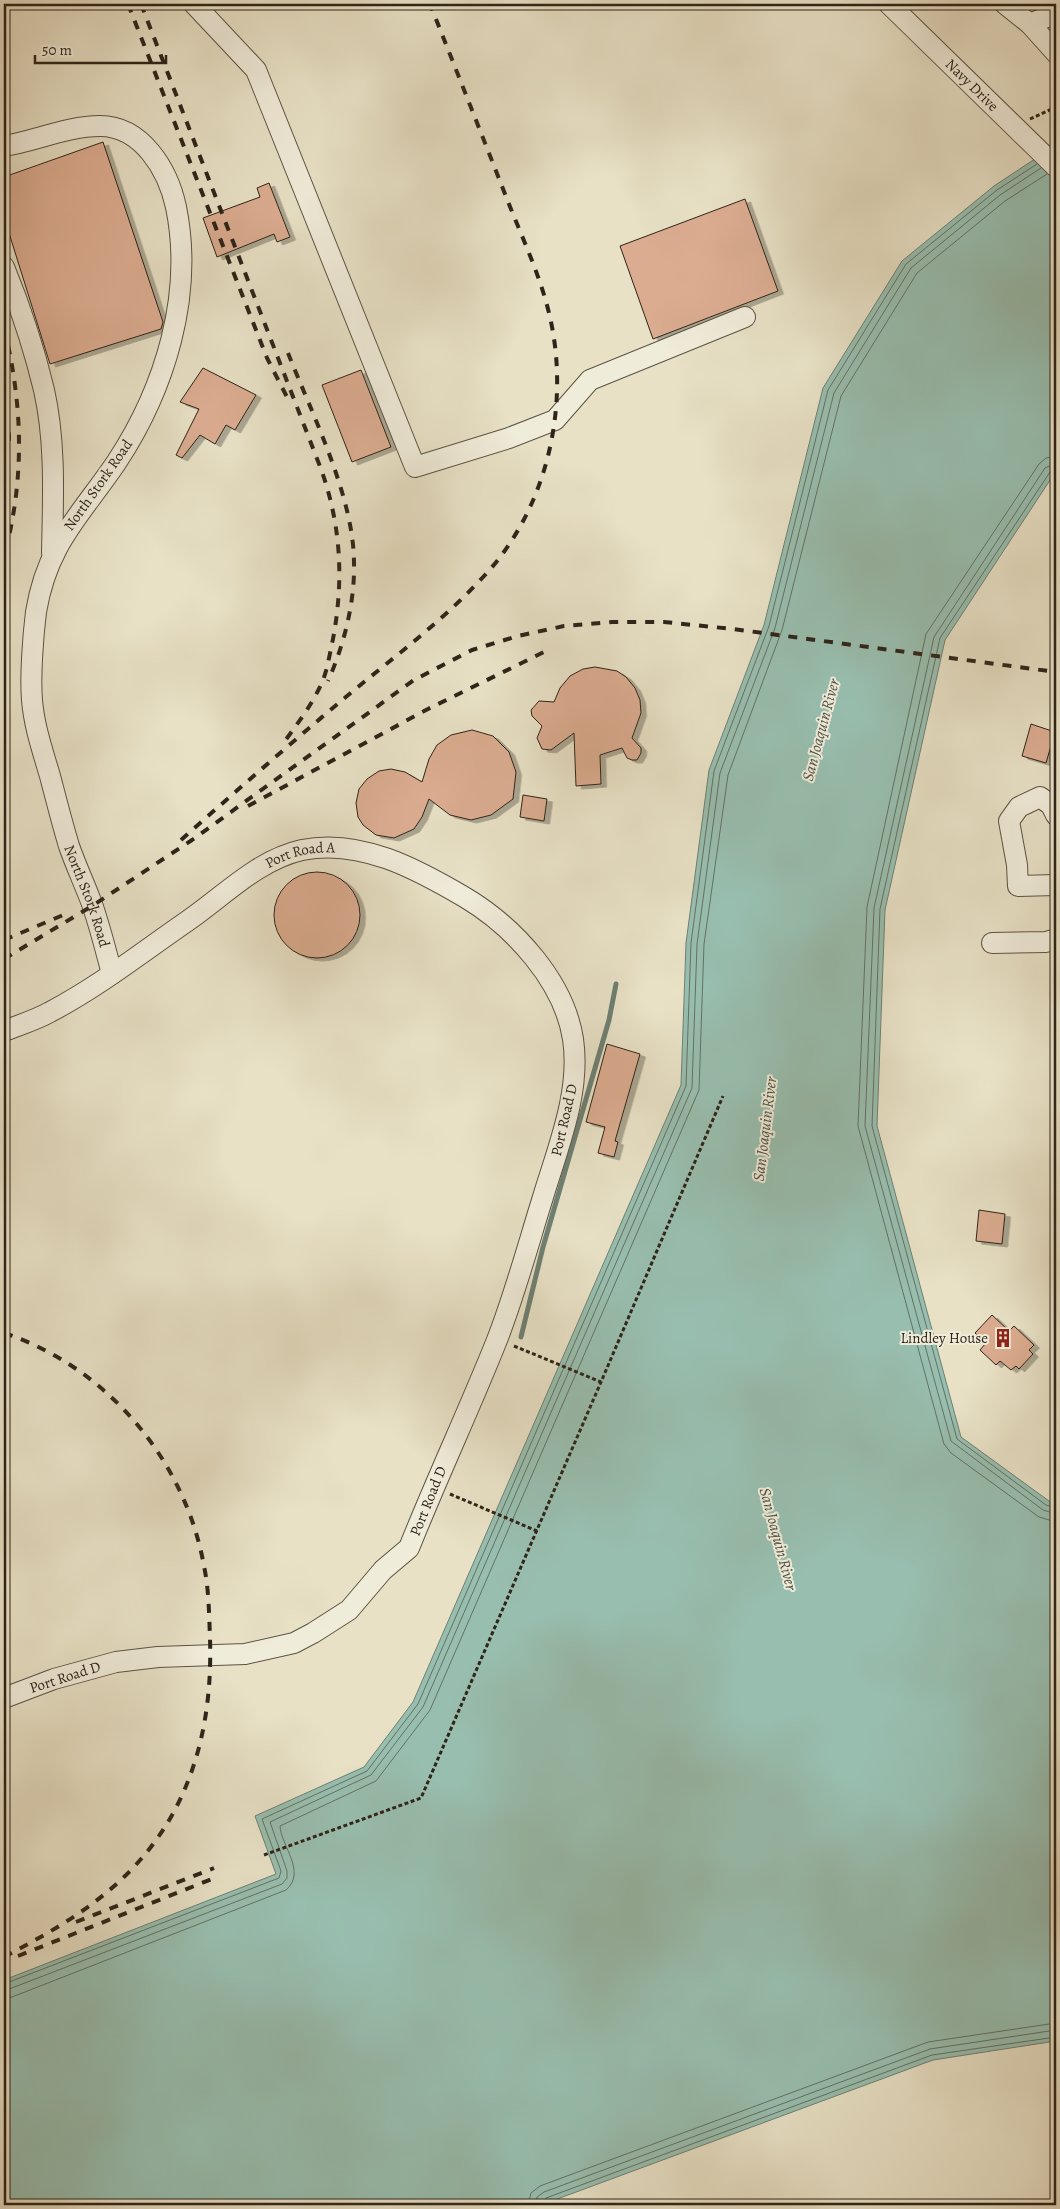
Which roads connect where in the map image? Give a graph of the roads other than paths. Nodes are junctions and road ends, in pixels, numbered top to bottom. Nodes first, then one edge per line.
1 (194, 4) edge
2 (889, 4) edge
3 (1005, 4) edge
4 (1056, 13) edge
5 (1030, 24) junction
6 (1056, 54) edge
7 (4, 146) edge
8 (1056, 167) edge
9 (4, 267) edge
10 (745, 317) dead end
11 (52, 558) junction
12 (1056, 815) edge
13 (1056, 885) edge
14 (1056, 939) edge
15 (992, 943) dead end
16 (112, 974) junction
17 (570, 1027) joint
18 (4, 1031) edge
19 (4, 1698) edge

1 - 10 street
2 - 8 street, Navy Drive
3 - 5 street
4 - 5 street
5 - 6 street
7 - 11 street, North Stork Road
9 - 11 street
11 - 16 street, North Stork Road
12 - 13 street
14 - 15 street
16 - 17 street, Port Road A
16 - 18 street, Port Road A
17 - 19 street, Port Road D

